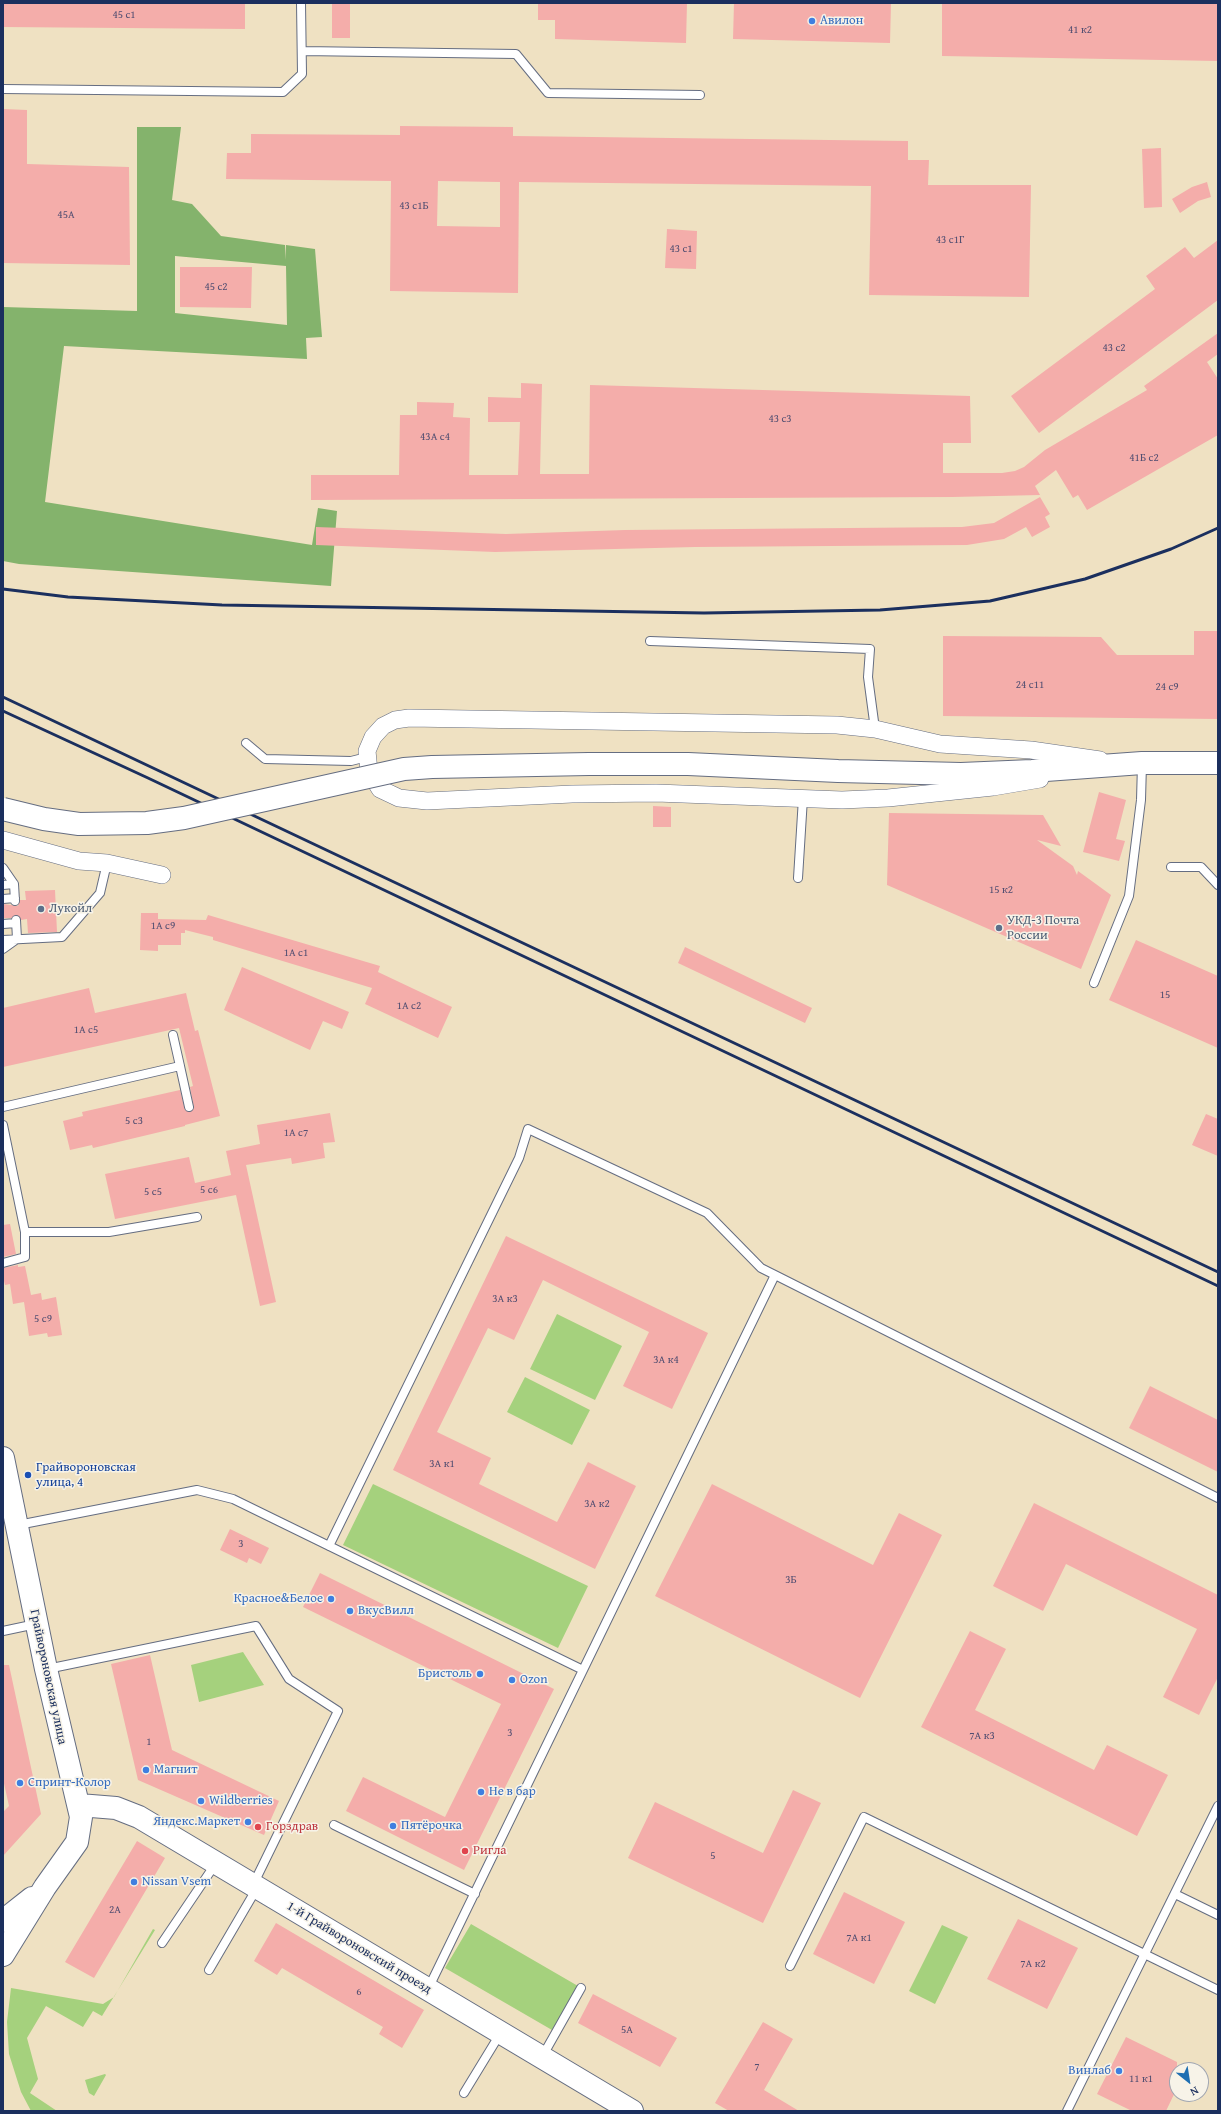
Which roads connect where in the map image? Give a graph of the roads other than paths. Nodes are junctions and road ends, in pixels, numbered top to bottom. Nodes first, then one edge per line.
1 (301, 3) edge
2 (302, 52) junction
3 (3, 89) edge
4 (700, 95) dead end
5 (650, 641) dead end
6 (875, 729) junction
7 (246, 743) dead end
8 (367, 757) junction
9 (1218, 763) edge
10 (1136, 764) junction
11 (1100, 767) junction
12 (803, 798) junction
13 (3, 809) edge
14 (3, 840) edge
15 (107, 863) junction
16 (1171, 867) dead end
17 (3, 868) edge
18 (162, 875) dead end
19 (798, 878) dead end
20 (14, 884) junction
21 (3, 885) edge
22 (1218, 885) edge
23 (3, 899) edge
24 (3, 924) edge
25 (17, 939) junction
26 (3, 940) edge
27 (3, 950) edge
28 (1094, 983) dead end
29 (173, 1035) dead end
30 (180, 1066) junction
31 (3, 1107) edge
32 (189, 1107) dead end
33 (3, 1125) edge
34 (197, 1217) dead end
35 (25, 1232) junction
36 (3, 1263) edge
37 (775, 1275) junction
38 (3, 1458) edge
39 (1218, 1498) edge
40 (18, 1525) junction
41 (329, 1546) junction
42 (36, 1624) junction
43 (3, 1631) edge
44 (46, 1669) junction
45 (583, 1670) junction
46 (79, 1805) junction
47 (1218, 1806) edge
48 (334, 1824) dead end
49 (217, 1863) junction
50 (256, 1886) junction
51 (45, 1887) junction
52 (475, 1894) junction
53 (1175, 1894) junction
54 (1218, 1915) edge
55 (3, 1921) edge
56 (162, 1943) dead end
57 (1145, 1954) junction
58 (3, 1955) edge
59 (790, 1966) dead end
60 (209, 1970) dead end
61 (582, 1988) dead end
62 (427, 1990) junction
63 (1218, 1990) edge
64 (500, 2033) junction
65 (541, 2058) junction
66 (464, 2093) dead end
67 (632, 2111) edge
68 (1067, 2111) edge

1 - 2 lane
2 - 3 lane
2 - 4 lane
5 - 6 lane
6 - 8 street
6 - 10 street
7 - 8 lane
8 - 12 street
9 - 10 main road
10 - 11 main road
10 - 28 lane
11 - 12 street
11 - 13 main road, bridge
12 - 19 lane
14 - 15 street
15 - 18 street
15 - 25 lane
16 - 22 lane
17 - 20 lane
20 - 21 lane
20 - 23 lane
24 - 25 lane
25 - 26 lane
25 - 27 lane
29 - 30 lane
30 - 31 lane
30 - 32 lane
33 - 35 lane
34 - 35 lane
35 - 36 lane
37 - 39 lane
37 - 41 lane
37 - 45 lane
38 - 40 main road, Грайвороновская улица
40 - 41 lane
40 - 42 main road, Грайвороновская улица
41 - 45 lane
42 - 43 lane
42 - 44 main road, Грайвороновская улица
44 - 46 main road, Грайвороновская улица
44 - 50 lane
45 - 52 lane
46 - 49 main road, 1-й Грайвороновский проезд
46 - 51 main road, Грайвороновская улица
47 - 53 lane
48 - 52 lane
49 - 50 main road, 1-й Грайвороновский проезд
49 - 56 lane
50 - 60 lane
50 - 62 main road, 1-й Грайвороновский проезд
51 - 55 main road
51 - 58 main road
52 - 62 lane
53 - 54 lane
53 - 57 lane
57 - 59 lane
57 - 63 lane
57 - 68 lane
61 - 65 lane
62 - 64 main road, 1-й Грайвороновский проезд
64 - 65 main road, 1-й Грайвороновский проезд
64 - 66 lane
65 - 67 main road, 1-й Грайвороновский проезд

